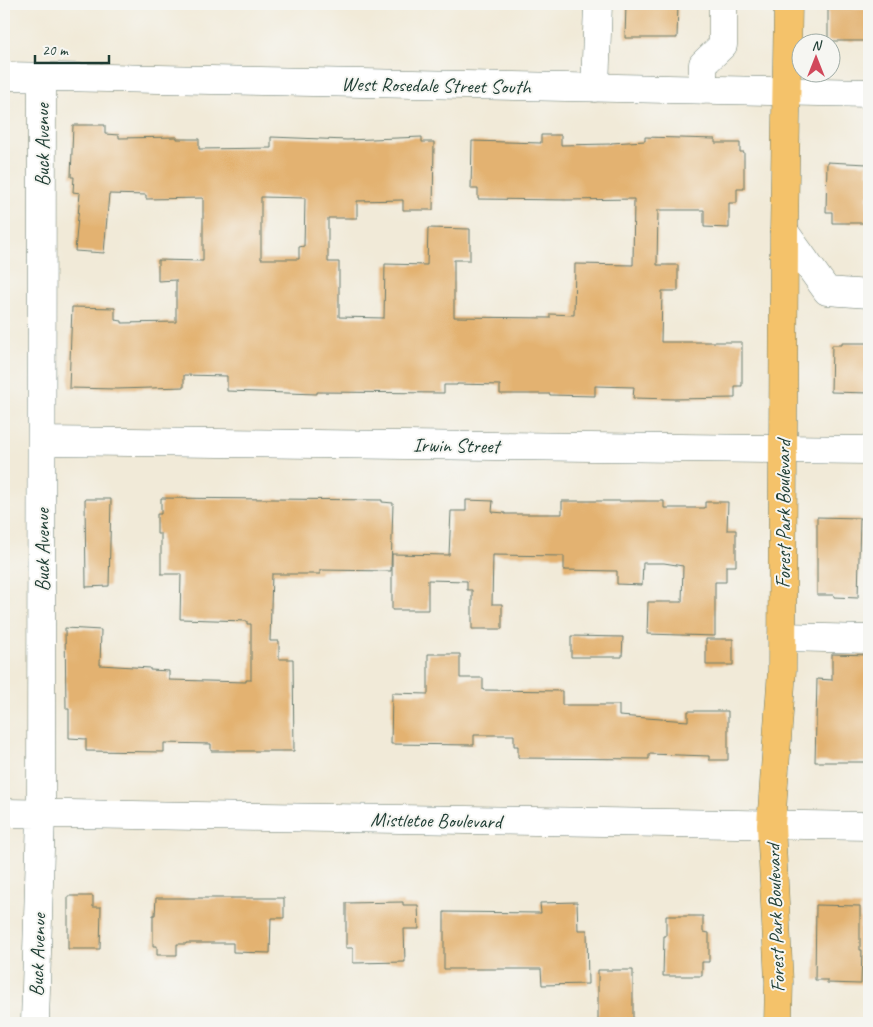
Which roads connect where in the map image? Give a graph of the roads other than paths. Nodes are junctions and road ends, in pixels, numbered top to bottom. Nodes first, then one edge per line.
1 (598, 4) edge
2 (723, 4) edge
3 (788, 4) edge
4 (4, 76) edge
5 (42, 77) junction
6 (594, 88) junction
7 (703, 90) junction
8 (787, 92) junction
9 (869, 93) edge
10 (784, 231) junction
11 (869, 294) edge
12 (42, 441) junction
13 (784, 449) junction
14 (869, 450) edge
15 (782, 637) junction
16 (869, 638) edge
17 (4, 813) edge
18 (41, 814) junction
19 (771, 824) junction
20 (869, 826) edge
21 (34, 1023) edge
22 (778, 1023) edge

1 - 6 street
2 - 7 street
3 - 8 main road, Forest Park Boulevard
4 - 5 street, West Rosedale Street South
5 - 6 street, West Rosedale Street South
5 - 12 street, Buck Avenue
6 - 7 street, West Rosedale Street South
7 - 8 street, West Rosedale Street South
8 - 9 street, West Rosedale Street South
8 - 10 main road, Forest Park Boulevard
10 - 11 street
10 - 13 main road, Forest Park Boulevard
12 - 13 street, Irwin Street
12 - 18 street, Buck Avenue
13 - 14 street, Irwin Street
13 - 15 main road, Forest Park Boulevard
15 - 16 street
15 - 19 main road, Forest Park Boulevard
17 - 18 street, Mistletoe Boulevard
18 - 19 street, Mistletoe Boulevard
18 - 21 street, Buck Avenue
19 - 20 street, Mistletoe Boulevard
19 - 22 main road, Forest Park Boulevard

